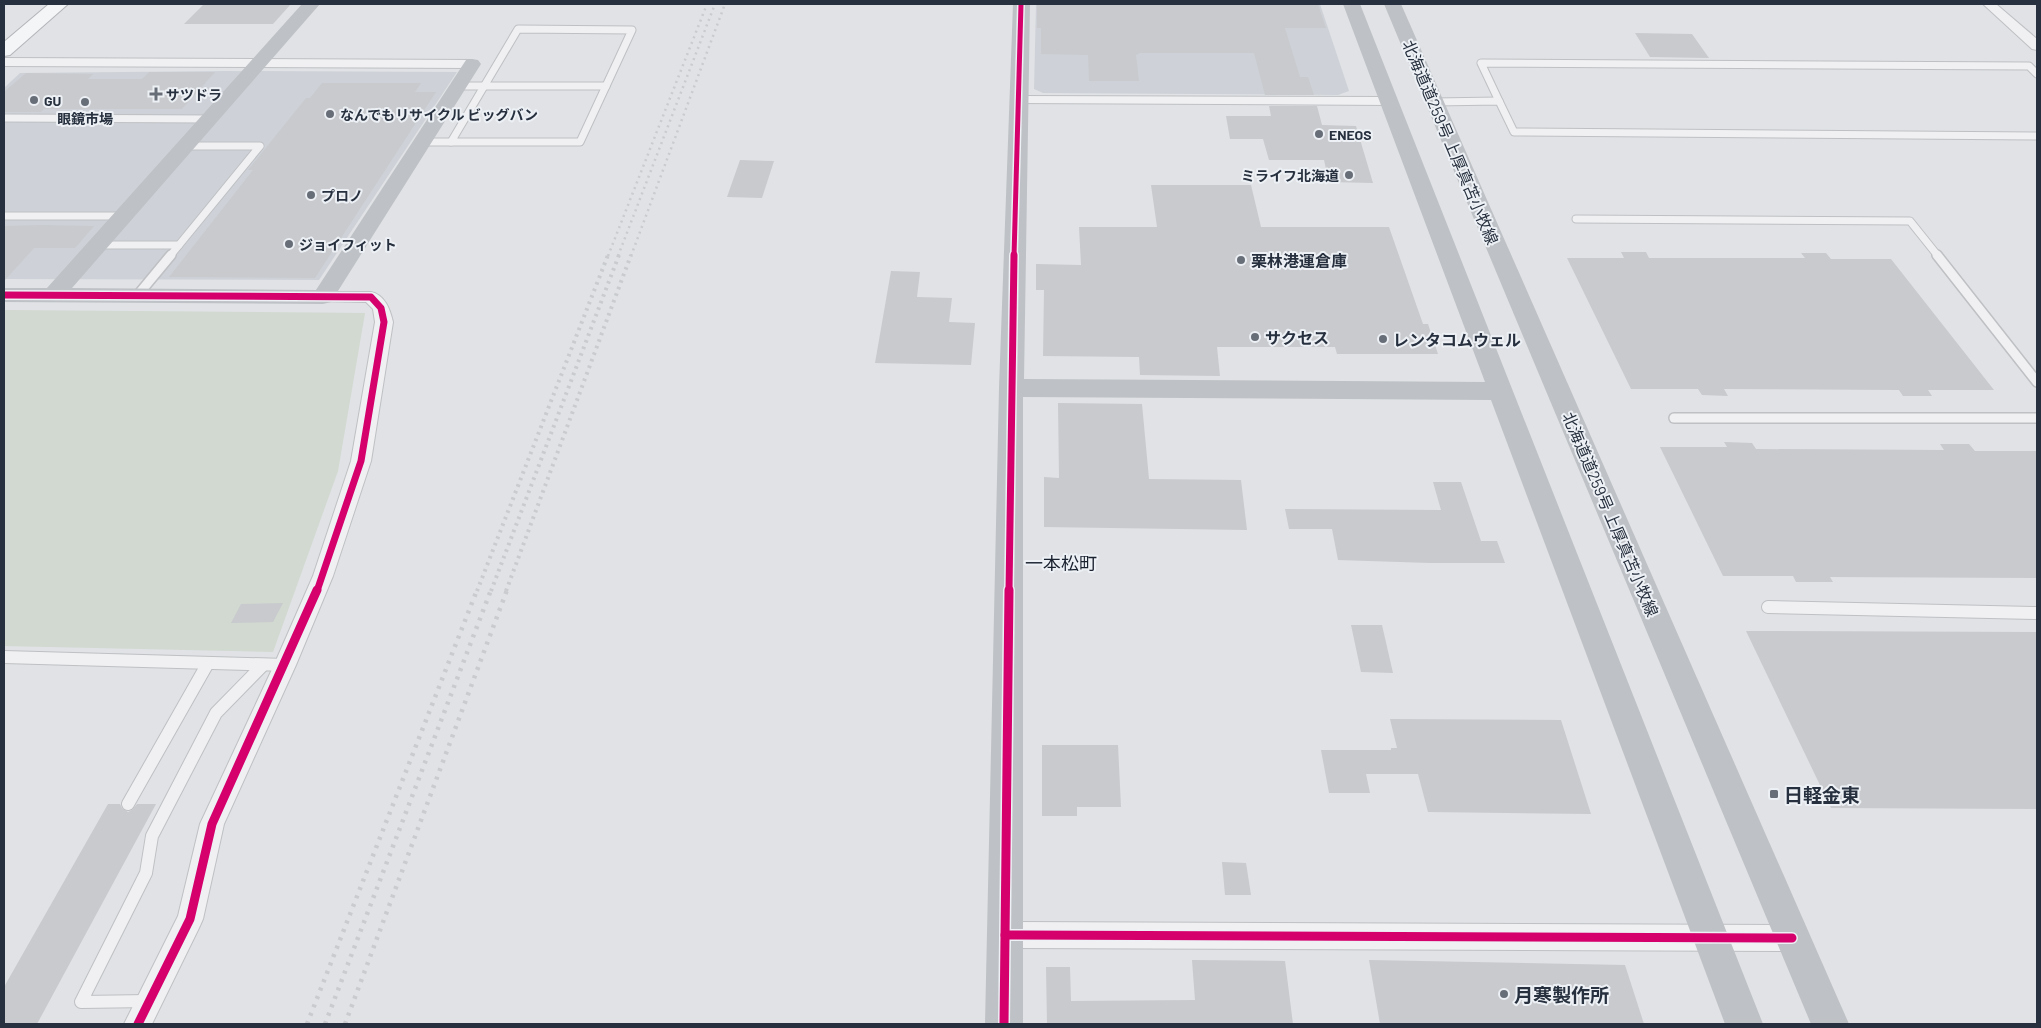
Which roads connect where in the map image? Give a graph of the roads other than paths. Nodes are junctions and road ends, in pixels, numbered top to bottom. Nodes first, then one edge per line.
1 (36, 4) edge
2 (59, 4) edge
3 (311, 4) edge
4 (1021, 4) edge
5 (1352, 4) edge
6 (1392, 4) edge
7 (1989, 4) edge
8 (4, 31) edge
9 (2037, 46) edge
10 (4, 51) edge
11 (4, 62) edge
12 (261, 62) junction
13 (472, 64) joint
14 (2037, 74) edge
15 (458, 86) junction
16 (484, 86) junction
17 (606, 86) junction
18 (1020, 100) junction
19 (1389, 101) junction
20 (1499, 101) junction
21 (1434, 102) junction
22 (4, 118) edge
23 (211, 119) junction
24 (2037, 136) edge
25 (422, 142) junction
26 (451, 142) junction
27 (187, 146) junction
28 (4, 216) edge
29 (124, 216) junction
30 (1576, 219) dead end
31 (98, 245) junction
32 (179, 245) junction
33 (4, 295) edge
34 (53, 295) junction
35 (137, 296) junction
36 (323, 297) junction
37 (2037, 382) edge
38 (1011, 388) junction
39 (1500, 391) junction
40 (1674, 418) dead end
41 (2037, 418) edge
42 (1768, 607) dead end
43 (2037, 613) edge
44 (4, 657) edge
45 (208, 663) junction
46 (263, 665) junction
47 (285, 665) junction
48 (128, 804) dead end
49 (1005, 935) junction
50 (1792, 938) junction
51 (1711, 939) junction
52 (150, 1001) junction
53 (138, 1024) edge
54 (1004, 1024) edge
55 (1744, 1024) edge
56 (1830, 1024) edge

1 - 8 highway
2 - 10 highway
3 - 12 street
4 - 18 street
5 - 19 street
6 - 21 street, 北海道道259号 上厚真苫小牧線
7 - 9 street
11 - 12 street
12 - 13 street
12 - 23 street
13 - 15 street
14 - 20 lane
15 - 16 lane
15 - 25 street
16 - 17 lane
16 - 17 lane
16 - 26 lane
17 - 26 lane
18 - 19 street
18 - 38 street
19 - 39 street
20 - 21 lane
20 - 24 lane
21 - 50 street, 北海道道259号 上厚真苫小牧線
22 - 23 lane
23 - 27 street
25 - 26 lane
25 - 36 street
27 - 29 street
27 - 32 lane
28 - 29 lane
29 - 31 street
30 - 37 lane
31 - 32 lane
31 - 34 street
32 - 35 lane
33 - 34 street
34 - 35 street
35 - 36 street
36 - 47 street
38 - 39 street
38 - 49 street
39 - 51 street
40 - 41 lane
42 - 43 lane
44 - 45 lane
45 - 46 lane
45 - 48 lane
46 - 47 lane
46 - 52 lane
47 - 52 street
49 - 51 street
49 - 54 street
50 - 51 street
50 - 56 street, 北海道道259号 上厚真苫小牧線
51 - 55 street
52 - 53 street

